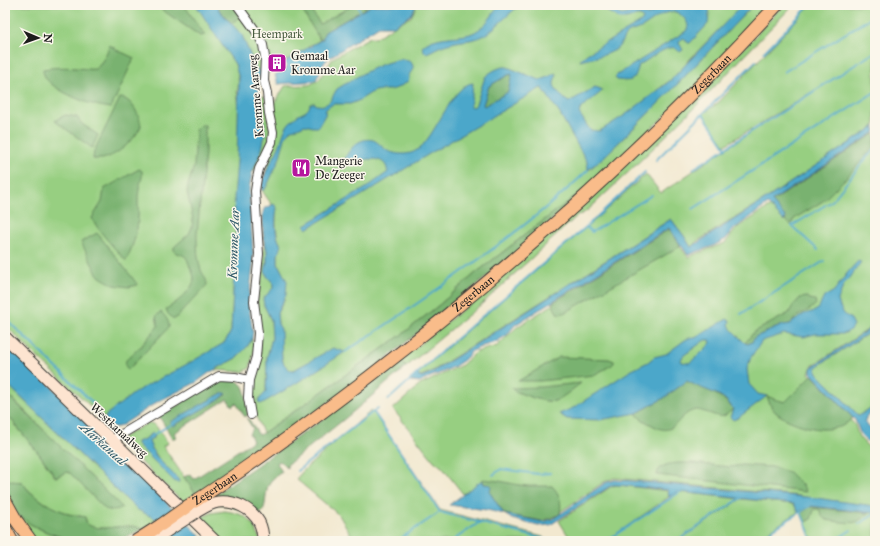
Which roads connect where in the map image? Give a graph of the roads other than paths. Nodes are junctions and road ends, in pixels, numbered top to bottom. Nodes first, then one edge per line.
1 (236, 5) edge
2 (777, 5) edge
3 (5, 337) edge
4 (249, 380) junction
5 (251, 415) dead end
6 (112, 440) junction
7 (5, 500) edge
8 (192, 509) junction
9 (5, 512) edge
10 (5, 528) edge
11 (164, 528) junction
12 (12, 541) edge
13 (23, 541) edge
14 (32, 541) edge
15 (136, 541) edge
16 (153, 541) edge
17 (215, 541) edge
18 (263, 541) edge

1 - 4 street, Kromme Aarweg
2 - 8 main road, Zegerbaan
3 - 6 street, Westkanaalweg
4 - 5 street, Kromme Aarweg
4 - 6 street
6 - 17 street, Westkanaalweg
7 - 14 main road
8 - 11 main road, Zegerbaan, bridge
8 - 18 street, Zegerbaan
9 - 13 main road
10 - 12 main road
11 - 15 main road, Zegerbaan
11 - 16 street, Zegerbaan

